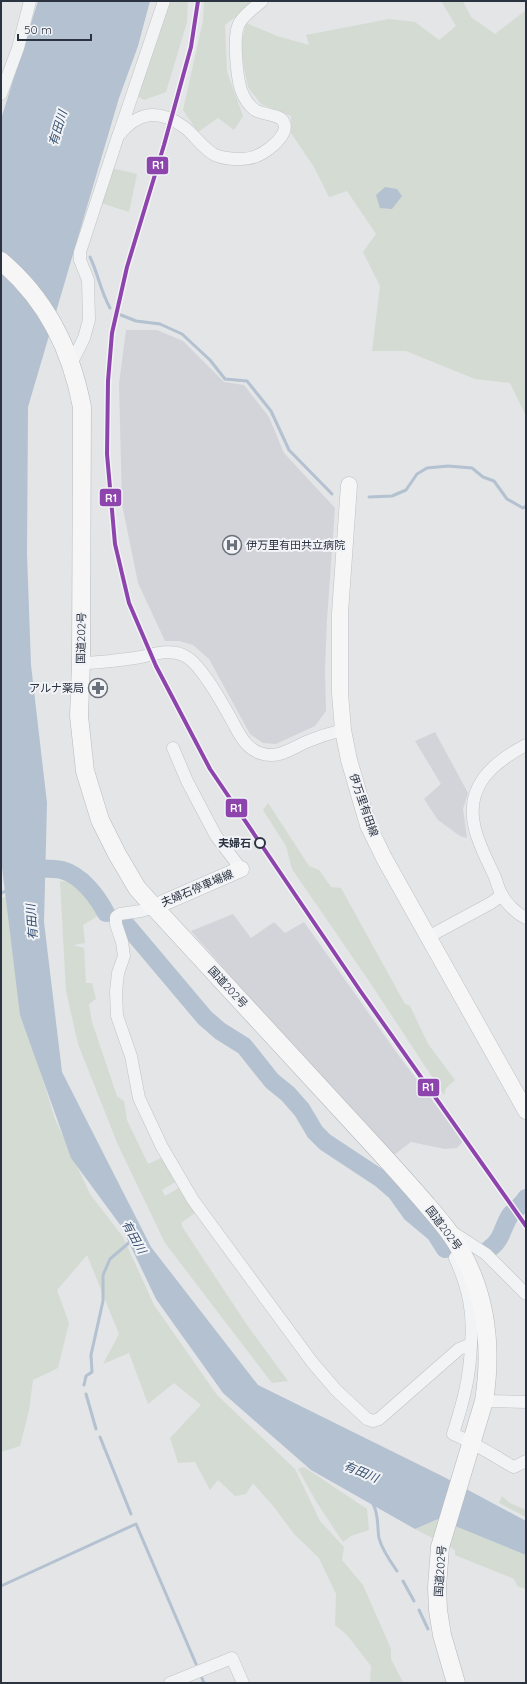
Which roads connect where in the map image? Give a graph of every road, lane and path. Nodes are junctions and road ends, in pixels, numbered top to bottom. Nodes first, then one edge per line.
1 (30, 1) edge
2 (164, 1) edge
3 (262, 1) edge
4 (1, 94) edge
5 (118, 136) junction
6 (1, 261) edge
7 (72, 362) junction
8 (349, 485) dead end
9 (81, 664) junction
10 (343, 730) junction
11 (526, 746) edge
12 (173, 748) dead end
13 (241, 869) joint
14 (502, 895) junction
15 (154, 907) junction
16 (525, 917) edge
17 (428, 937) junction
18 (526, 1111) edge
19 (446, 1228) junction
20 (526, 1294) edge
21 (471, 1344) junction
22 (484, 1401) junction
23 (526, 1402) edge
24 (472, 1442) junction
25 (526, 1461) edge
26 (170, 1683) edge
27 (243, 1683) edge
28 (456, 1683) edge

1 - 4 street
2 - 5 street
3 - 5 street
5 - 7 street
6 - 7 highway, 国道202号
7 - 9 highway, 国道202号
8 - 10 main road, 伊万里有田線
9 - 10 street
9 - 15 highway, 国道202号
10 - 17 main road, 伊万里有田線
11 - 14 street
12 - 13 street
13 - 15 main road, 夫婦石停車場線
14 - 16 street
14 - 17 street
15 - 19 highway, 国道202号
15 - 21 street
17 - 18 main road, 伊万里有田線
19 - 20 street
19 - 21 street
19 - 22 highway, 国道202号
21 - 24 street
22 - 23 street
22 - 24 highway, 国道202号
24 - 25 street
24 - 28 highway, 国道202号
26 - 27 street

